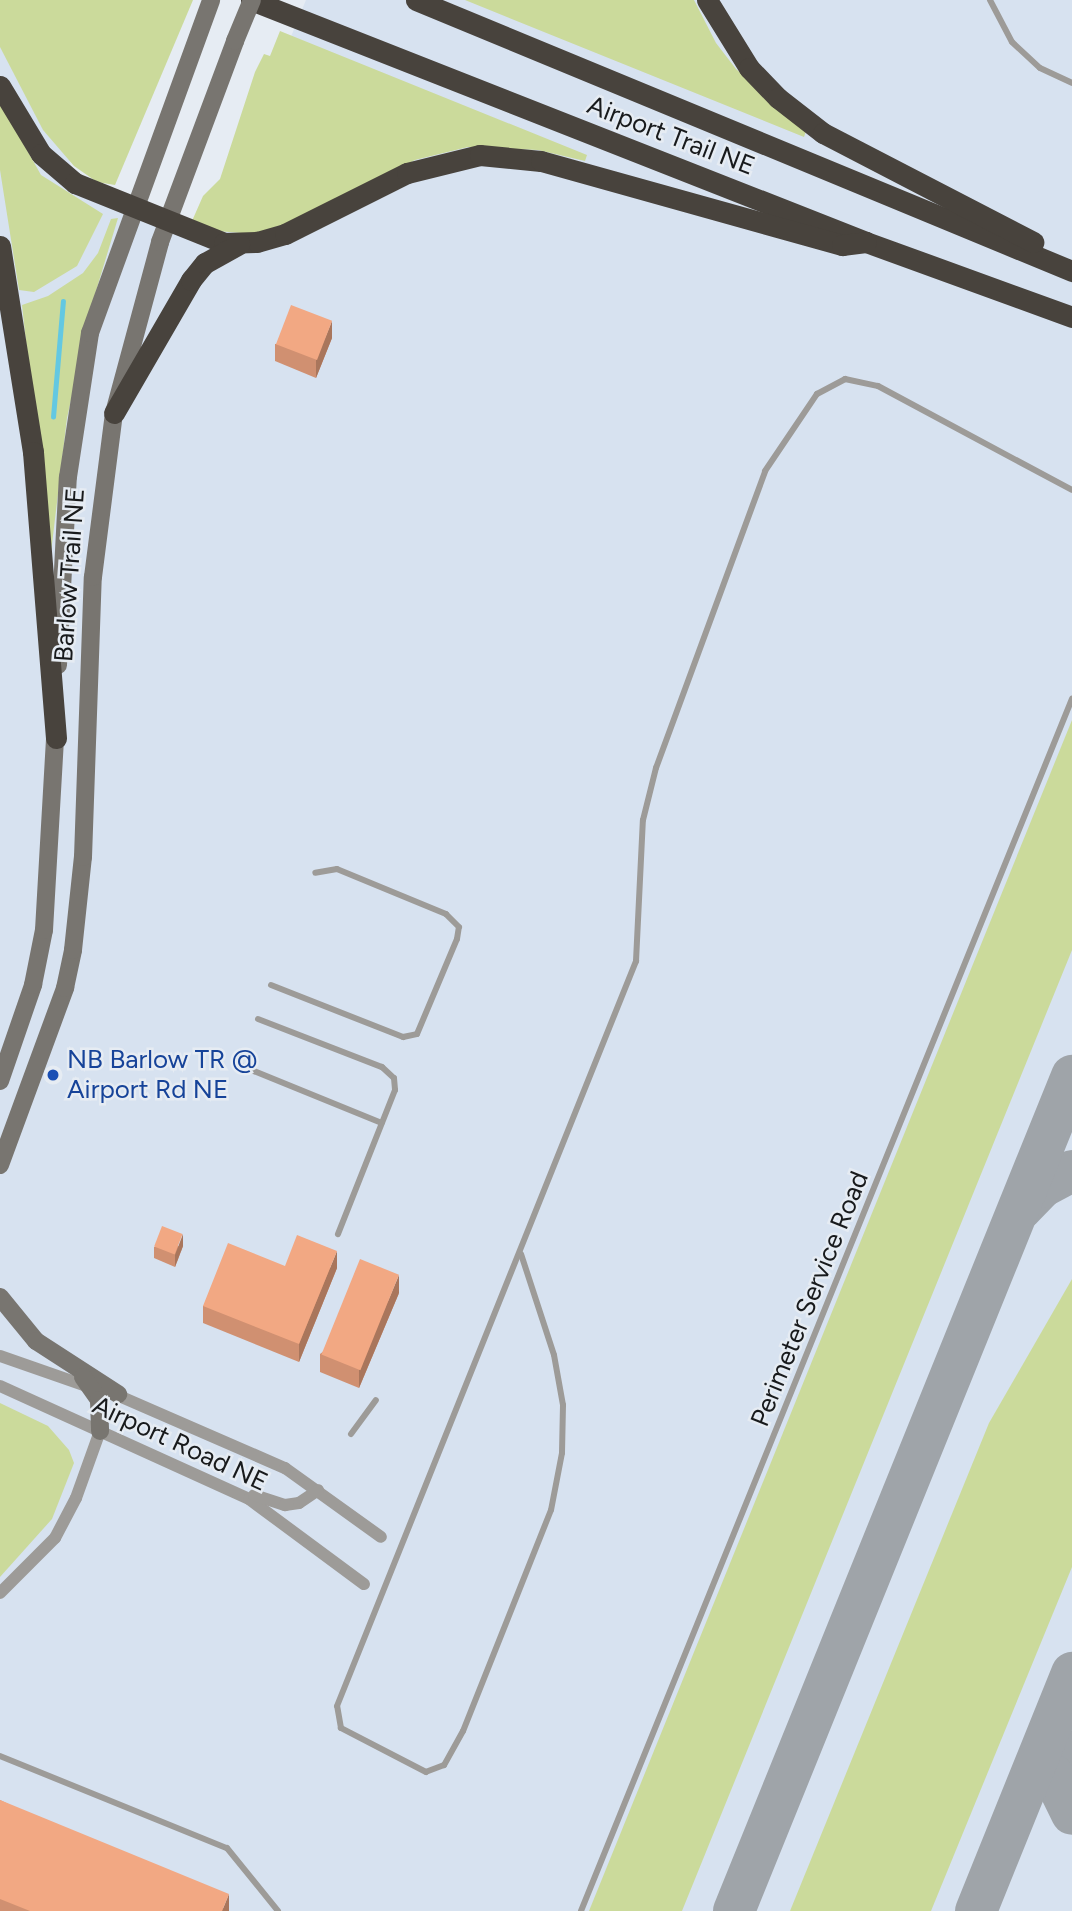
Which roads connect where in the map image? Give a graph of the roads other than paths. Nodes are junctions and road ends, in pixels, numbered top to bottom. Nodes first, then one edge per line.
1 (211, 0) edge
2 (252, 0) edge
3 (416, 0) edge
4 (708, 0) edge
5 (990, 0) edge
6 (1072, 83) edge
7 (0, 86) edge
8 (132, 208) junction
9 (167, 222) junction
10 (866, 242) junction
11 (239, 244) junction
12 (0, 246) edge
13 (1072, 263) edge
14 (1072, 271) edge
15 (1072, 317) edge
16 (114, 413) junction
17 (1072, 490) edge
18 (1072, 699) edge
19 (56, 738) junction
20 (314, 873) dead end
21 (271, 985) dead end
22 (258, 1019) dead end
23 (239, 1065) dead end
24 (0, 1081) edge
25 (382, 1123) junction
26 (11, 1138) junction
27 (0, 1165) edge
28 (0, 1180) edge
29 (338, 1234) dead end
30 (521, 1254) junction
31 (0, 1297) edge
32 (55, 1354) junction
33 (0, 1356) edge
34 (0, 1386) edge
35 (92, 1388) junction
36 (118, 1394) junction
37 (376, 1400) dead end
38 (100, 1431) junction
39 (351, 1434) dead end
40 (208, 1477) junction
41 (318, 1490) junction
42 (381, 1537) dead end
43 (364, 1584) dead end
44 (0, 1593) edge
45 (0, 1756) edge
46 (278, 1911) edge
47 (581, 1911) edge

1 - 8 main road, Barlow Trail NE
2 - 9 main road, Barlow Trail NE, bridge
2 - 10 highway, Airport Trail NE
3 - 14 highway, Airport Trail NE
4 - 13 highway
5 - 6 lane
7 - 8 highway
8 - 9 highway
8 - 19 main road, Barlow Trail NE
9 - 11 highway
9 - 16 main road, Barlow Trail NE
10 - 11 highway
10 - 15 highway, Airport Trail NE
11 - 16 highway
12 - 19 highway
16 - 26 main road, Barlow Trail NE
17 - 30 lane
18 - 47 lane, Perimeter Service Road
19 - 24 main road, Barlow Trail NE
20 - 21 lane
22 - 25 lane
23 - 25 lane
25 - 29 lane
26 - 27 main road, Barlow Trail NE
26 - 28 main road
30 - 30 lane
31 - 32 main road
32 - 35 main road
32 - 36 main road
33 - 35 street
34 - 38 street, Airport Road NE
35 - 36 street
35 - 38 main road
36 - 41 street
37 - 39 lane
38 - 40 street, Airport Road NE
38 - 44 street
40 - 41 street
40 - 43 street, Airport Road NE
41 - 42 street
45 - 46 lane

